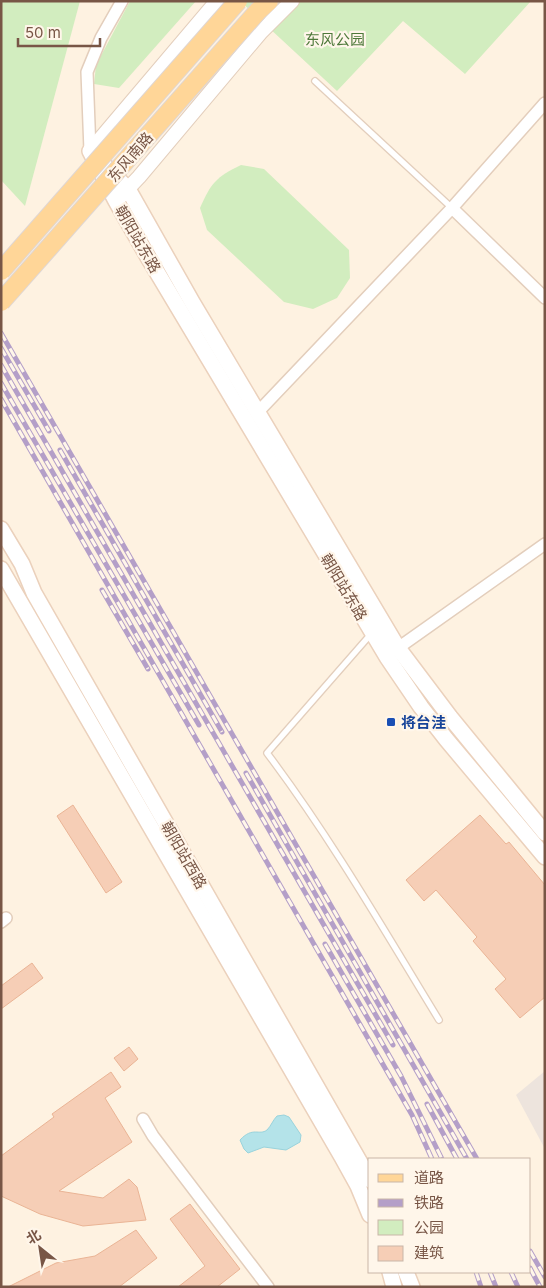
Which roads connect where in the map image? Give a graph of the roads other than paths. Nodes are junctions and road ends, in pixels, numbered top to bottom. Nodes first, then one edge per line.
1 (122, 1) edge
2 (217, 1) edge
3 (238, 1) edge
4 (292, 1) edge
5 (264, 6) edge
6 (315, 81) dead end
7 (545, 103) edge
8 (90, 151) junction
9 (128, 189) junction
10 (116, 201) junction
11 (452, 208) junction
12 (1, 271) edge
13 (545, 298) edge
14 (1, 302) edge
15 (257, 412) junction
16 (1, 529) edge
17 (545, 544) edge
18 (1, 569) edge
19 (372, 632) junction
20 (398, 648) junction
21 (545, 833) edge
22 (545, 857) edge
23 (439, 1020) dead end
24 (143, 1119) dead end
25 (368, 1177) edge
26 (368, 1210) edge
27 (390, 1273) edge
28 (406, 1273) edge
29 (265, 1285) edge
30 (394, 1287) edge
31 (412, 1287) edge

1 - 8 street
2 - 8 street
3 - 12 main road, 东风南路, bridge
4 - 9 street
5 - 14 main road, 东风南路, bridge
6 - 11 lane
7 - 11 street
8 - 9 main road, 朝阳站东路
8 - 10 main road, 朝阳站东路
9 - 10 street
9 - 15 main road, 朝阳站东路
10 - 19 main road, 朝阳站东路
11 - 13 street
11 - 15 street
15 - 20 main road, 朝阳站东路
16 - 25 main road, 朝阳站西路
17 - 20 street
18 - 26 main road, 朝阳站西路
19 - 22 main road, 朝阳站东路
19 - 23 lane
20 - 21 main road, 朝阳站东路
24 - 29 street
27 - 30 main road
28 - 31 main road

